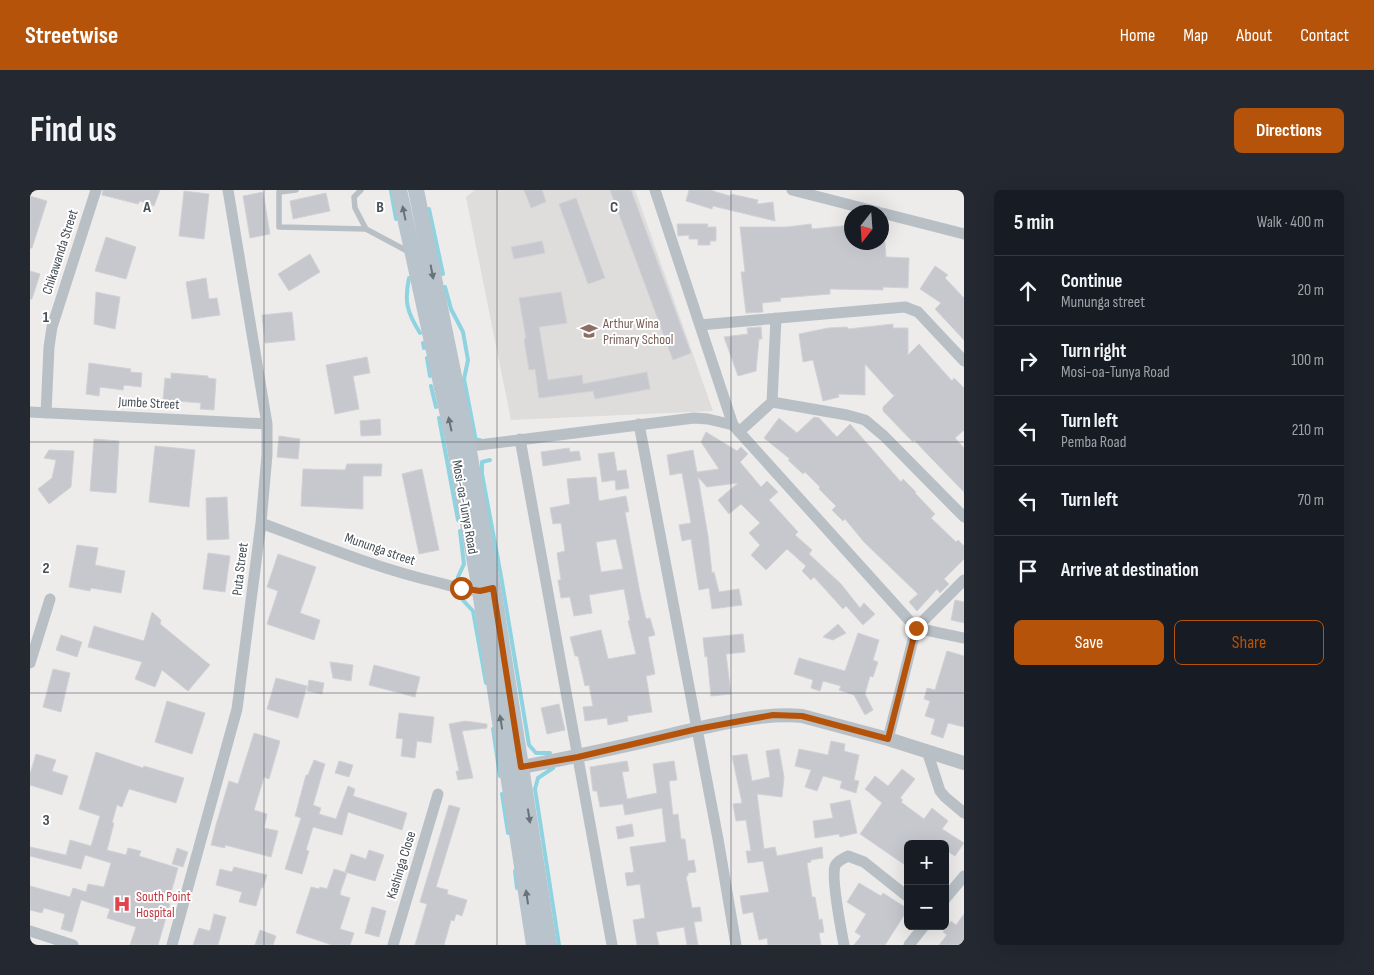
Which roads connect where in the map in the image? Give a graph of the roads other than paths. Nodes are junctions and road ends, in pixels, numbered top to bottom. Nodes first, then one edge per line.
1 (96, 190) edge
2 (228, 190) edge
3 (296, 190) edge
4 (361, 190) edge
5 (399, 190) edge
6 (416, 190) edge
7 (654, 190) edge
8 (792, 190) edge
9 (851, 205) edge
10 (889, 216) edge
11 (366, 229) junction
12 (964, 234) edge
13 (413, 254) junction
14 (776, 318) junction
15 (700, 325) junction
16 (964, 361) edge
17 (772, 402) junction
18 (30, 412) edge
19 (46, 412) junction
20 (267, 424) junction
21 (639, 424) junction
22 (736, 428) junction
23 (520, 439) junction
24 (461, 447) junction
25 (964, 517) edge
26 (261, 523) junction
27 (964, 580) edge
28 (487, 590) junction
29 (50, 600) dead end
30 (916, 628) junction
31 (964, 638) edge
32 (30, 663) edge
33 (697, 729) junction
34 (888, 739) junction
35 (926, 751) junction
36 (578, 757) junction
37 (964, 763) edge
38 (515, 769) junction
39 (438, 794) dead end
40 (964, 814) edge
41 (964, 876) edge
42 (904, 894) edge
43 (949, 894) edge
44 (921, 930) edge
45 (30, 931) edge
46 (73, 945) edge
47 (172, 945) edge
48 (393, 945) edge
49 (534, 945) edge
50 (549, 945) edge
51 (612, 945) edge
52 (736, 945) edge
53 (844, 945) edge
54 (909, 945) edge

1 - 19 street, Chikawanda Street
2 - 20 street, Puta Street
3 - 11 lane
4 - 11 lane
13 -> 5 main road, Mosi-oa-Tunya Road
6 -> 24 main road, Mosi-oa-Tunya Road
7 - 15 street
8 - 9 street
10 - 12 street
11 - 13 lane
24 -> 13 main road, Mosi-oa-Tunya Road
14 - 15 street
14 - 16 street
14 - 17 street
15 - 22 street
17 - 22 street
17 - 25 street
18 - 19 street, Jumbe Street
19 - 20 street, Jumbe Street
20 - 26 street, Puta Street
21 - 22 street
21 - 23 street
21 - 33 street
22 - 30 street
23 - 24 street
23 - 36 street
24 - 28 main road, Mosi-oa-Tunya Road
26 - 28 street, Mununga street
26 - 47 street, Puta Street
27 - 30 street
28 - 38 main road, Mosi-oa-Tunya Road
29 - 32 street
30 - 31 street
30 - 34 street
33 - 34 street
33 - 36 street
33 - 52 street
34 - 35 street
35 - 37 street
35 - 40 street
36 - 38 street
36 - 51 street
49 -> 38 main road, Mosi-oa-Tunya Road
38 -> 50 main road, Mosi-oa-Tunya Road
39 - 48 street, Kashinga Close
41 - 43 street
42 - 53 street
44 - 54 street
45 - 46 street

